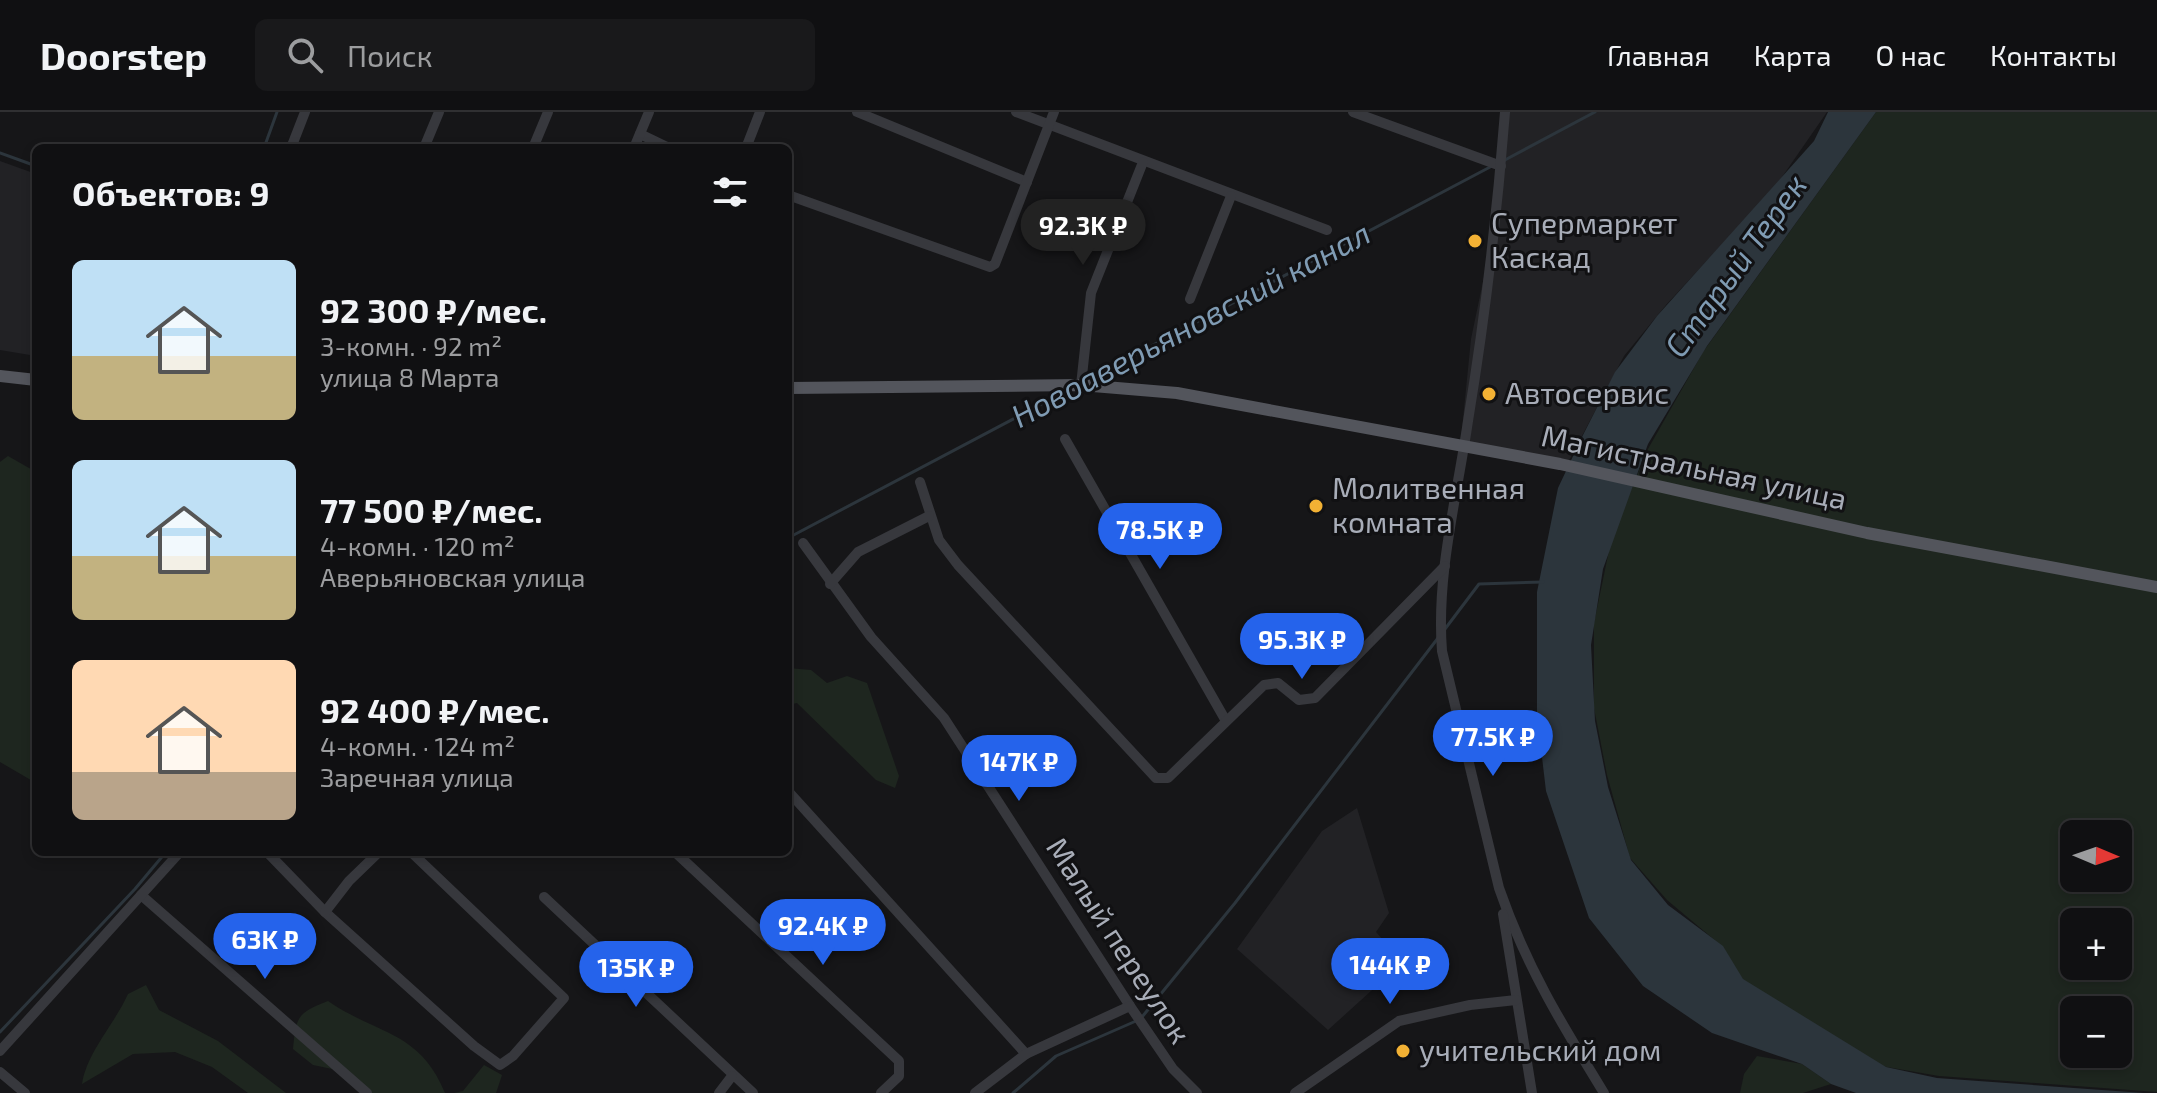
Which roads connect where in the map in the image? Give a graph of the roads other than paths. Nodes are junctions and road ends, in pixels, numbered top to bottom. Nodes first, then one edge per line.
1 (305, 112) edge
2 (439, 112) edge
3 (548, 112) edge
4 (649, 112) edge
5 (760, 112) edge
6 (857, 112) edge
7 (1016, 112) edge
8 (1054, 112) edge
9 (1353, 112) edge
10 (1505, 112) edge
11 (1049, 125) junction
12 (640, 134) junction
13 (293, 144) edge
14 (426, 144) edge
15 (535, 144) edge
16 (636, 144) edge
17 (661, 144) edge
18 (748, 144) edge
19 (1143, 162) junction
20 (1501, 166) junction
21 (1027, 182) junction
22 (792, 196) edge
23 (1231, 196) junction
24 (1327, 230) dead end
25 (1190, 299) dead end
26 (0, 376) edge
27 (32, 380) edge
28 (1081, 385) junction
29 (792, 388) edge
30 (1065, 439) dead end
31 (1464, 447) junction
32 (920, 482) dead end
33 (929, 516) junction
34 (803, 543) dead end
35 (1445, 566) junction
36 (830, 584) junction
37 (2157, 587) edge
38 (1226, 721) junction
39 (792, 795) edge
40 (176, 856) edge
41 (271, 856) edge
42 (375, 856) edge
43 (415, 856) edge
44 (679, 856) edge
45 (1499, 888) junction
46 (141, 895) junction
47 (544, 897) dead end
48 (325, 912) junction
49 (1516, 1000) junction
50 (1130, 1006) junction
51 (0, 1051) edge
52 (1026, 1054) junction
53 (0, 1072) edge
54 (732, 1076) junction
55 (25, 1093) edge
56 (367, 1093) edge
57 (719, 1093) edge
58 (753, 1093) edge
59 (881, 1093) edge
60 (975, 1093) edge
61 (1197, 1093) edge
62 (1295, 1093) edge
63 (1532, 1093) edge
64 (1604, 1093) edge

1 - 13 street
2 - 14 street
3 - 15 street
4 - 12 street
5 - 18 street
6 - 21 street
7 - 11 street
8 - 11 street
9 - 20 street
10 - 20 street
11 - 19 street
11 - 21 street
12 - 16 street
12 - 17 street
19 - 23 street
19 - 28 street
20 - 31 street
21 - 22 street
23 - 24 street
23 - 25 street
26 - 27 main road
28 - 29 main road, Магистральная улица
28 - 31 main road, Магистральная улица
30 - 38 street
31 - 35 street
31 - 37 main road, Магистральная улица
32 - 33 street
33 - 36 street
33 - 38 street
34 - 36 street, Малый переулок
35 - 38 street
35 - 45 street
36 - 50 street, Малый переулок
39 - 52 street
40 - 46 street
41 - 48 street
42 - 48 street
43 - 48 street
44 - 59 street
45 - 49 street
45 - 64 street
46 - 51 street
46 - 56 street
47 - 54 street
49 - 62 street
49 - 63 street
50 - 52 street
50 - 61 street, Малый переулок
52 - 60 street
53 - 55 street
54 - 57 street
54 - 58 street

